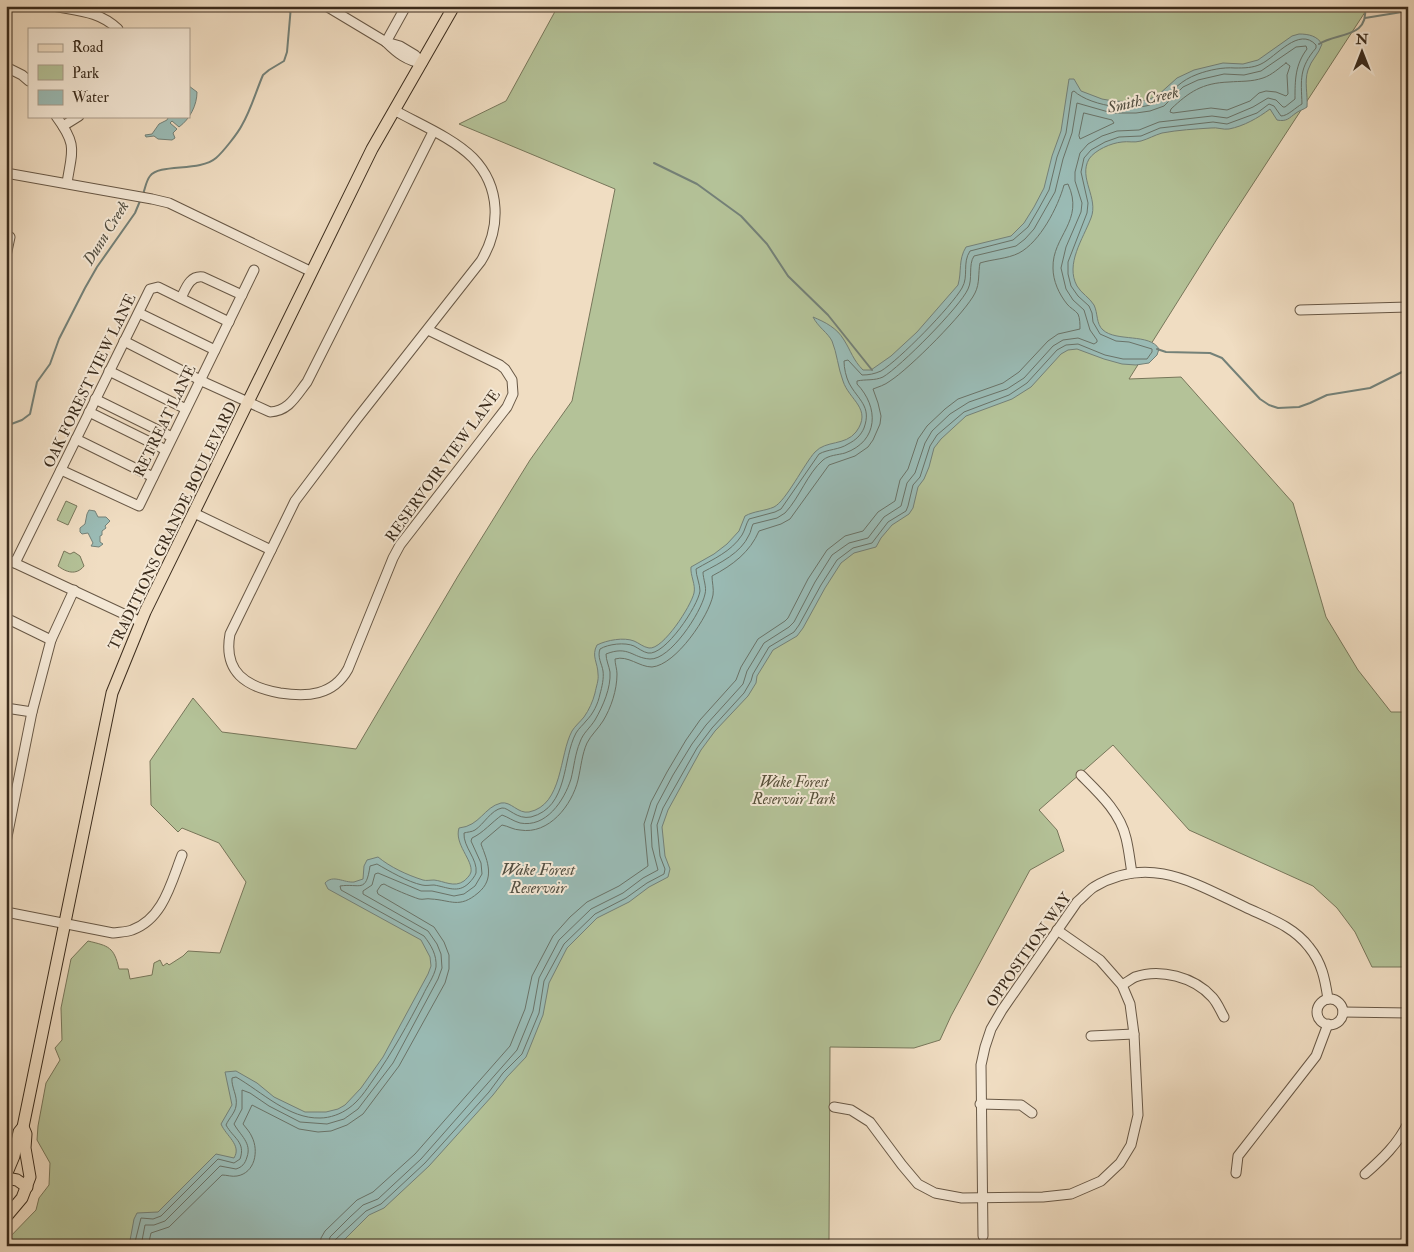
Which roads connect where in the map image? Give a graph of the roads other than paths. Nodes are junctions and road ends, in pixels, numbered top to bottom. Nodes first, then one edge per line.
1 (53, 6) edge
2 (326, 6) edge
3 (406, 6) edge
4 (454, 6) edge
5 (117, 28) edge
6 (386, 42) junction
7 (422, 63) junction
8 (6, 67) edge
9 (28, 80) edge
10 (394, 110) junction
11 (57, 118) edge
12 (76, 118) edge
13 (63, 126) junction
14 (433, 132) junction
15 (6, 173) edge
16 (67, 183) junction
17 (10, 237) dead end
18 (6, 256) edge
19 (254, 270) dead end
20 (312, 272) junction
21 (242, 295) junction
22 (181, 298) junction
23 (1408, 307) edge
24 (1300, 310) dead end
25 (139, 313) junction
26 (229, 322) junction
27 (428, 330) junction
28 (124, 342) junction
29 (215, 350) junction
30 (110, 371) junction
31 (200, 380) junction
32 (96, 399) junction
33 (248, 403) junction
34 (186, 409) junction
35 (89, 412) junction
36 (172, 437) junction
37 (76, 439) junction
38 (166, 450) junction
39 (61, 470) junction
40 (153, 477) junction
41 (194, 513) junction
42 (270, 550) junction
43 (11, 561) edge
44 (74, 590) junction
45 (6, 618) edge
46 (141, 622) junction
47 (51, 640) junction
48 (6, 708) edge
49 (32, 712) junction
50 (1081, 775) dead end
51 (10, 803) edge
52 (6, 842) edge
53 (182, 855) dead end
54 (1132, 873) junction
55 (6, 912) edge
56 (64, 923) junction
57 (1057, 930) junction
58 (1122, 985) junction
59 (1328, 1000) junction
60 (1343, 1012) junction
61 (1408, 1012) edge
62 (1224, 1017) dead end
63 (1328, 1024) junction
64 (1134, 1034) junction
65 (1091, 1036) dead end
66 (980, 1104) junction
67 (834, 1107) dead end
68 (1032, 1113) dead end
69 (1408, 1123) edge
70 (23, 1127) junction
71 (1236, 1173) dead end
72 (1365, 1174) dead end
73 (6, 1176) edge
74 (27, 1187) junction
75 (982, 1198) junction
76 (6, 1217) edge
77 (983, 1236) dead end

1 - 5 street
2 - 6 street
3 - 6 street
4 - 7 main road, TRADITIONS GRANDE BOULEVARD
6 - 7 street
7 - 10 main road, TRADITIONS GRANDE BOULEVARD
8 - 9 street
10 - 14 street, RESERVOIR VIEW LANE
10 - 20 main road, TRADITIONS GRANDE BOULEVARD
11 - 13 street
12 - 13 street
13 - 16 street
14 - 27 street, RESERVOIR VIEW LANE
14 - 33 street
15 - 16 street
16 - 20 street
17 - 18 street
19 - 21 street, RETREAT LANE
20 - 33 main road, TRADITIONS GRANDE BOULEVARD
21 - 22 street
21 - 26 street, RETREAT LANE
22 - 25 street, OAK FOREST VIEW LANE
22 - 26 street, OAK FOREST VIEW LANE
23 - 24 street
25 - 28 street, OAK FOREST VIEW LANE
25 - 29 street
26 - 29 street, RETREAT LANE
27 - 42 street, RESERVOIR VIEW LANE
27 - 42 street, RESERVOIR VIEW LANE
28 - 30 street, OAK FOREST VIEW LANE
28 - 31 street
29 - 31 street, RETREAT LANE
30 - 32 street, OAK FOREST VIEW LANE
30 - 34 street
31 - 33 street
31 - 34 street, RETREAT LANE
32 - 35 street, OAK FOREST VIEW LANE
32 - 36 street
33 - 41 main road, TRADITIONS GRANDE BOULEVARD
34 - 36 street, RETREAT LANE
35 - 37 street, OAK FOREST VIEW LANE
35 - 38 street
36 - 38 street, RETREAT LANE
37 - 39 street, OAK FOREST VIEW LANE
37 - 40 street
38 - 40 street, RETREAT LANE
39 - 40 street, RETREAT LANE
39 - 43 street, OAK FOREST VIEW LANE
41 - 42 street
41 - 46 main road, TRADITIONS GRANDE BOULEVARD
43 - 44 street
44 - 46 street
44 - 47 street
45 - 47 street
46 - 56 main road, TRADITIONS GRANDE BOULEVARD
47 - 49 street
48 - 49 street
49 - 51 street
50 - 54 street
51 - 52 street
53 - 56 street
54 - 57 street, OPPOSITION WAY
54 - 59 street, OPPOSITION WAY
55 - 56 street
56 - 70 main road, TRADITIONS GRANDE BOULEVARD
57 - 58 street
57 - 66 street, OPPOSITION WAY
58 - 62 street
58 - 64 street
59 - 60 street
59 - 63 street
60 - 61 street
60 - 63 street
63 - 71 street
64 - 65 street
64 - 75 street
66 - 68 street
66 - 75 street, OPPOSITION WAY
67 - 75 street
69 - 72 street
70 - 73 main road, TRADITIONS GRANDE BOULEVARD
70 - 74 main road, TRADITIONS GRANDE BOULEVARD
73 - 74 main road
74 - 76 main road, TRADITIONS GRANDE BOULEVARD
75 - 77 street, OPPOSITION WAY

